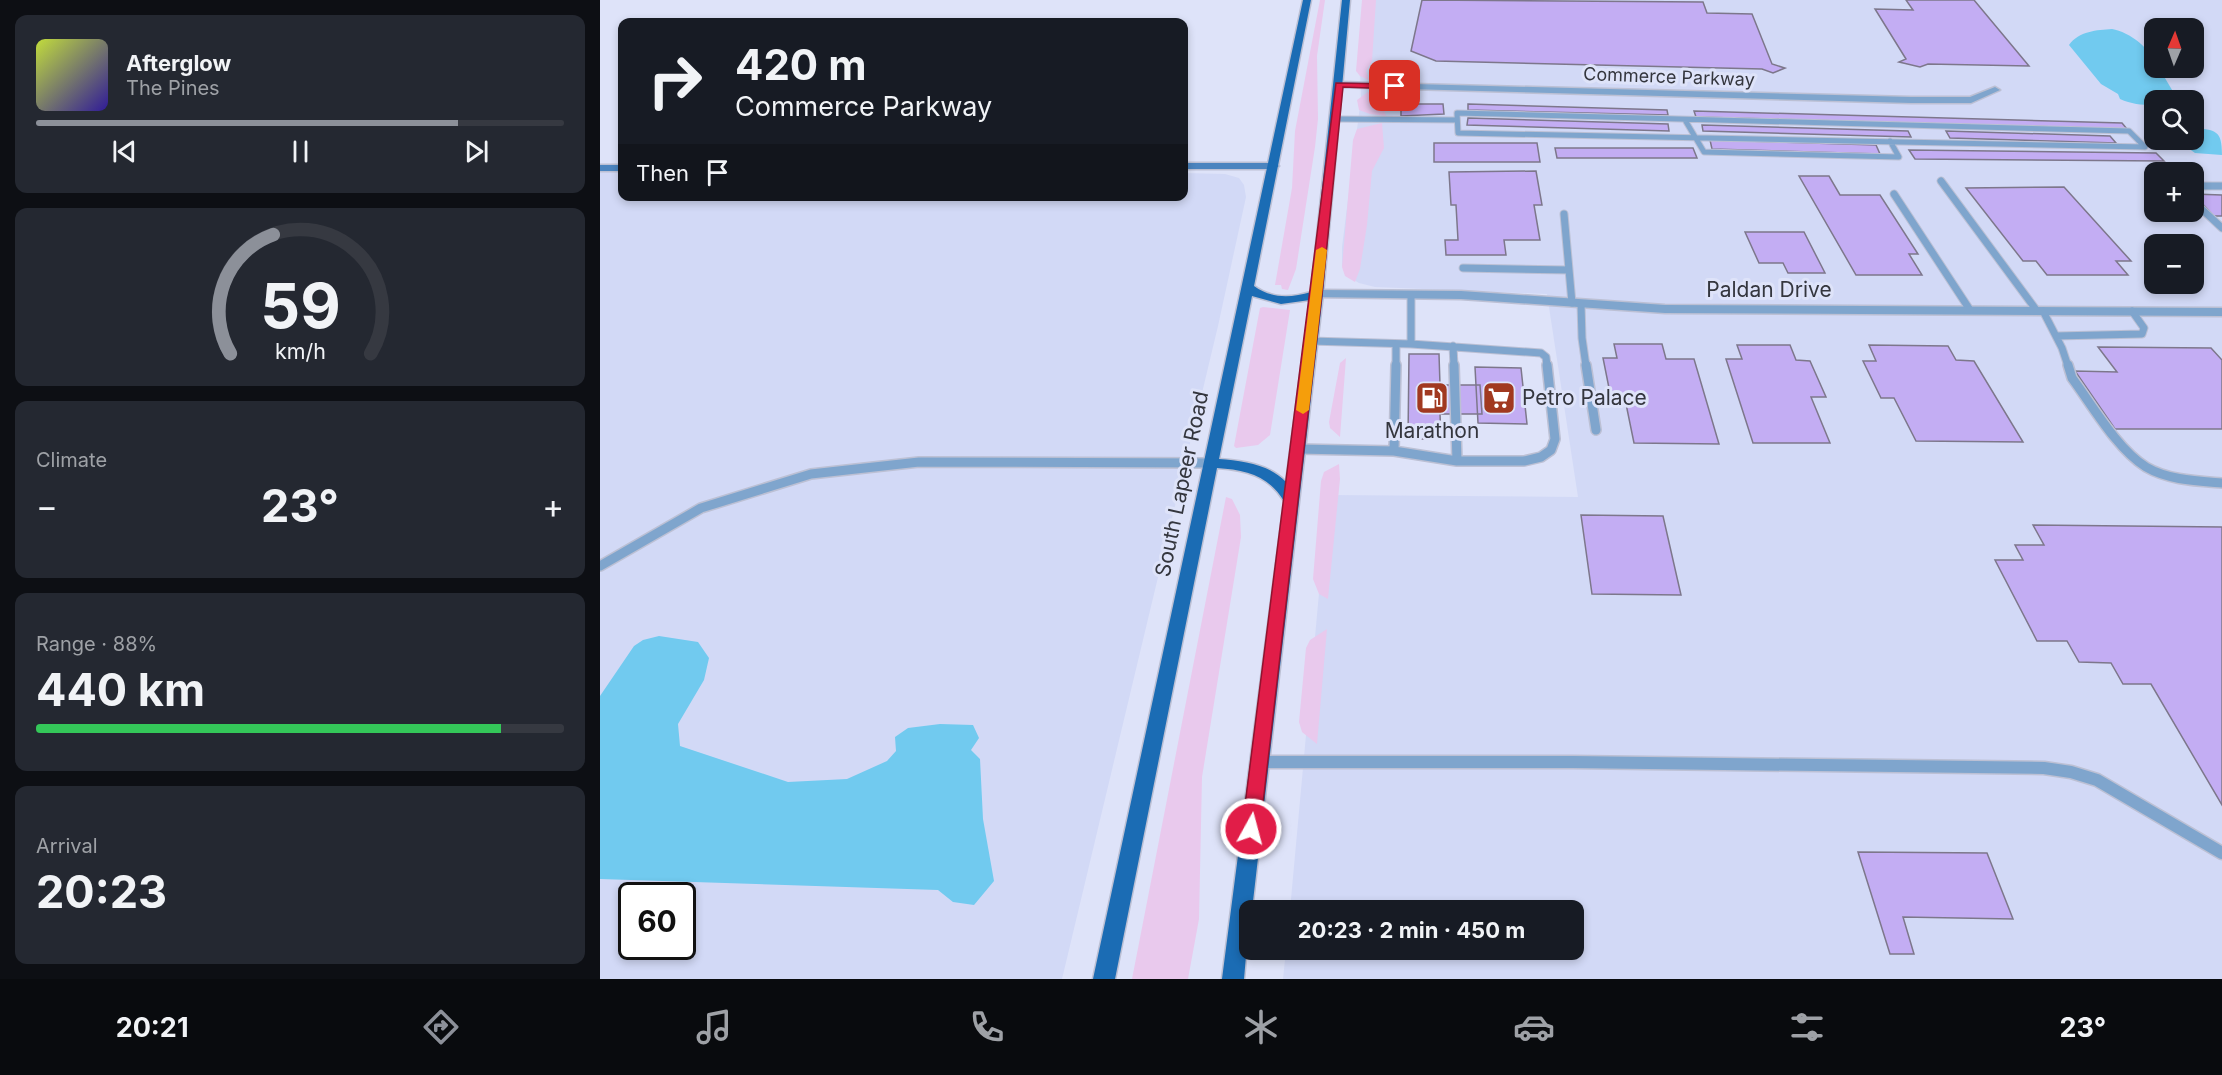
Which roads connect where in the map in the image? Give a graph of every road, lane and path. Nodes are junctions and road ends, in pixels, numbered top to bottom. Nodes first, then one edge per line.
1 (1308, 0) edge
2 (1346, 0) edge
3 (1339, 85) junction
4 (1995, 90) dead end
5 (1336, 119) junction
6 (1457, 120) junction
7 (1685, 120) junction
8 (1923, 126) junction
9 (1696, 137) junction
10 (1890, 141) junction
11 (1934, 142) junction
12 (1188, 166) edge
13 (1274, 166) junction
14 (600, 168) edge
15 (618, 168) edge
16 (1941, 181) dead end
17 (2204, 186) edge
18 (2222, 186) edge
19 (1894, 194) dead end
20 (2204, 211) edge
21 (1564, 214) dead end
22 (2222, 228) edge
23 (1463, 268) dead end
24 (1569, 270) junction
25 (1248, 287) junction
26 (1317, 294) junction
27 (1411, 295) junction
28 (1576, 303) junction
29 (1970, 310) junction
30 (2040, 311) junction
31 (2132, 311) junction
32 (2220, 314) edge
33 (2056, 336) junction
34 (1311, 341) junction
35 (1396, 344) junction
36 (1411, 344) junction
37 (1453, 346) junction
38 (1596, 430) dead end
39 (1298, 449) junction
40 (1394, 451) junction
41 (1457, 461) junction
42 (1210, 464) junction
43 (2222, 483) edge
44 (1291, 500) junction
45 (600, 566) edge
46 (1259, 762) junction
47 (2222, 853) edge
48 (1104, 979) edge
49 (1233, 979) edge

1 - 13 main road, South Lapeer Road
2 - 3 main road
3 - 4 street, Commerce Parkway
3 - 5 main road
5 - 6 lane
5 - 26 main road
6 - 7 lane
6 - 9 lane
7 - 8 lane
7 - 9 lane
8 - 11 lane
8 - 11 lane
9 - 10 lane
9 - 10 lane
10 - 11 lane
12 - 13 street
13 - 25 main road, South Lapeer Road
14 - 15 street
16 - 30 lane
17 - 18 lane
19 - 29 lane
20 - 22 lane
21 - 24 lane
23 - 24 lane
24 - 28 lane
25 - 26 main road
25 - 42 main road, South Lapeer Road
26 - 27 street, Paldan Drive
26 - 34 main road
27 - 28 street, Paldan Drive
27 - 36 lane
28 - 29 street, Paldan Drive
28 - 38 lane
29 - 30 street, Paldan Drive
30 - 31 street, Paldan Drive
30 - 33 lane
31 - 32 street, Paldan Drive
31 - 33 lane
33 - 43 lane
34 - 35 lane
34 - 39 main road
35 - 36 lane
35 - 40 lane
36 - 37 lane
37 - 41 lane
37 - 41 lane
39 - 40 lane
39 - 44 main road
40 - 41 lane
42 - 44 main road
42 - 45 lane
42 - 48 main road, South Lapeer Road
44 - 46 main road
46 - 47 lane
46 - 49 main road

